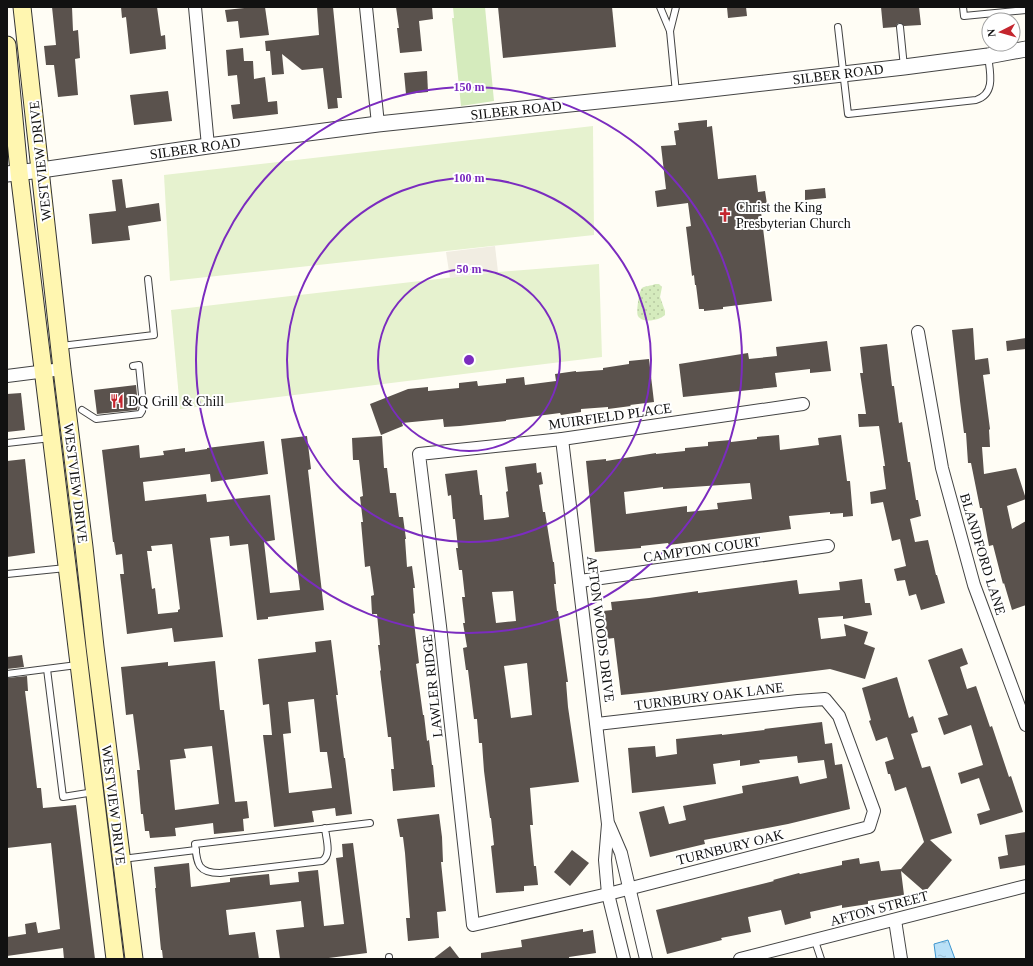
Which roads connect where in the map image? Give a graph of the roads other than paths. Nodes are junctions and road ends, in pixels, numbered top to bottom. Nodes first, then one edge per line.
1 (22, 7) edge
2 (195, 7) edge
3 (366, 7) edge
4 (660, 7) edge
5 (676, 7) edge
6 (963, 7) edge
7 (1026, 10) edge
8 (838, 27) dead end
9 (900, 27) dead end
10 (670, 31) junction
11 (7, 45) edge
12 (1026, 49) edge
13 (988, 56) junction
14 (904, 67) junction
15 (843, 74) junction
16 (676, 93) junction
17 (378, 124) junction
18 (208, 146) junction
19 (41, 170) junction
20 (13, 173) edge
21 (148, 279) dead end
22 (918, 332) dead end
23 (60, 346) junction
24 (133, 366) dead end
25 (62, 369) junction
26 (44, 371) junction
27 (7, 376) edge
28 (804, 404) dead end
29 (82, 410) dead end
30 (52, 438) junction
31 (562, 439) junction
32 (7, 443) edge
33 (419, 454) joint
34 (828, 546) dead end
35 (68, 568) junction
36 (7, 574) edge
37 (580, 580) junction
38 (95, 647) junction
39 (78, 657) junction
40 (48, 669) junction
41 (7, 674) edge
42 (825, 699) joint
43 (597, 724) junction
44 (1026, 725) edge
45 (94, 792) junction
46 (370, 823) dead end
47 (608, 824) junction
48 (325, 828) junction
49 (196, 850) junction
50 (113, 854) junction
51 (1026, 886) edge
52 (630, 888) junction
53 (608, 894) junction
54 (472, 915) joint
55 (896, 920) junction
56 (815, 940) junction
57 (115, 959) edge
58 (134, 959) edge
59 (624, 959) edge
60 (646, 959) edge
61 (740, 959) edge
62 (821, 959) edge
63 (901, 959) edge

1 - 19 main road, WESTVIEW DRIVE
2 - 18 street
3 - 17 street
4 - 10 lane
5 - 10 lane
6 - 7 lane
8 - 15 lane
9 - 14 lane
10 - 16 lane
11 - 20 main road, WESTVIEW DRIVE
12 - 13 street, SILBER ROAD
13 - 14 street, SILBER ROAD
13 - 15 lane
14 - 15 street, SILBER ROAD
15 - 16 street, SILBER ROAD
16 - 17 street, SILBER ROAD
17 - 18 street, SILBER ROAD
18 - 19 street, SILBER ROAD
19 - 20 street, SILBER ROAD
19 - 23 main road, WESTVIEW DRIVE
20 - 26 main road, WESTVIEW DRIVE
21 - 23 lane
22 - 44 street, BLANDFORD LANE
23 - 25 main road, WESTVIEW DRIVE
24 - 29 lane
25 - 26 street
25 - 38 main road, WESTVIEW DRIVE
26 - 27 street
26 - 30 main road, WESTVIEW DRIVE
28 - 31 street, MUIRFIELD PLACE
30 - 32 lane
30 - 35 main road, WESTVIEW DRIVE
31 - 33 street, MUIRFIELD PLACE
31 - 37 street, AFTON WOODS DRIVE
33 - 54 street, LAWLER RIDGE
34 - 37 street, CAMPTON COURT
35 - 36 lane
35 - 39 main road, WESTVIEW DRIVE
37 - 43 street, AFTON WOODS DRIVE
38 - 39 main road
38 - 50 main road, WESTVIEW DRIVE
39 - 40 lane
39 - 45 main road, WESTVIEW DRIVE
40 - 41 lane
40 - 45 lane
42 - 43 street, TURNBURY OAK LANE
42 - 52 street, TURNBURY OAK
43 - 47 street, AFTON WOODS DRIVE
45 - 50 main road, WESTVIEW DRIVE
46 - 48 lane
47 - 52 street, AFTON WOODS DRIVE
47 - 53 street, AFTON WOODS DRIVE
48 - 49 lane
48 - 49 lane
49 - 50 lane
50 - 57 main road, WESTVIEW DRIVE
50 - 58 main road, WESTVIEW DRIVE
51 - 55 street, AFTON STREET
52 - 53 street, TURNBURY OAK
52 - 60 street, AFTON WOODS DRIVE
53 - 54 street, TURNBURY OAK
53 - 59 street, AFTON WOODS DRIVE
55 - 56 street, AFTON STREET
55 - 63 street
56 - 61 street, AFTON STREET
56 - 62 lane

